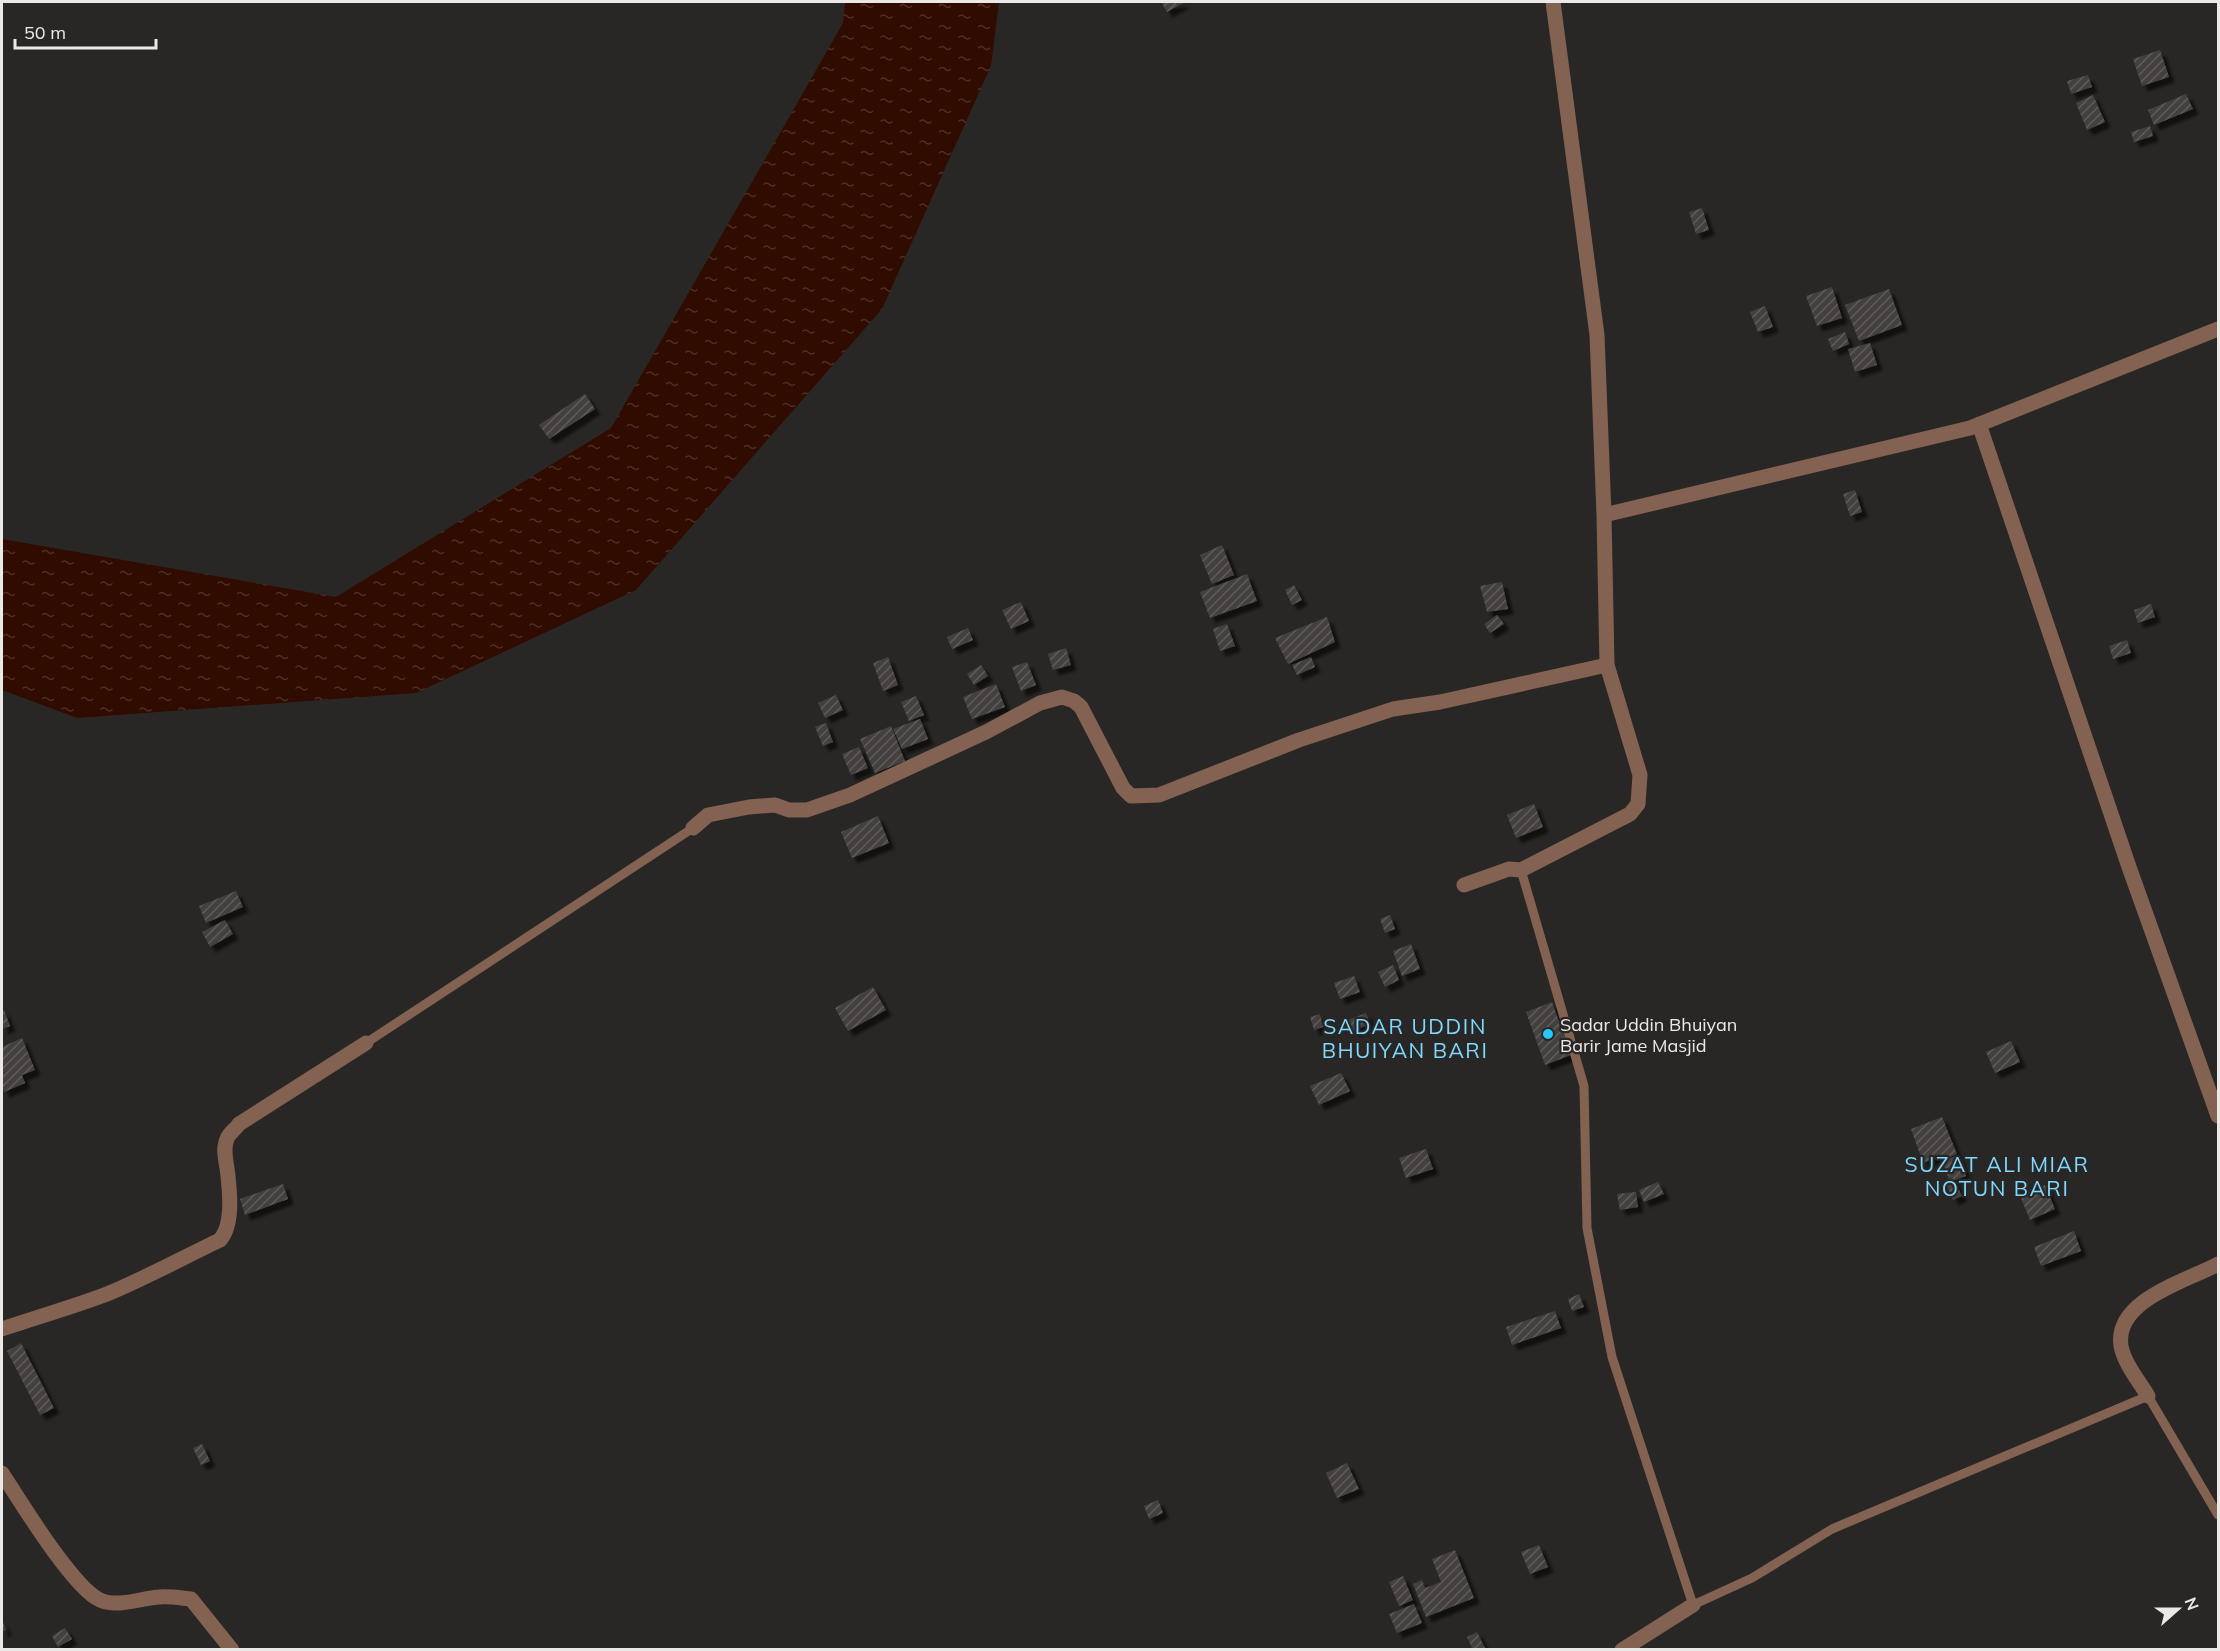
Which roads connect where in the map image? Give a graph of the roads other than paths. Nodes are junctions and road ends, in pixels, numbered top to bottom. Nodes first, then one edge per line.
1 (1553, 2) edge
2 (2218, 329) edge
3 (1979, 424) junction
4 (1604, 514) junction
5 (1607, 665) junction
6 (693, 828) joint
7 (1521, 870) junction
8 (1464, 885) dead end
9 (366, 1043) joint
10 (2218, 1116) edge
11 (2218, 1264) edge
12 (2, 1329) edge
13 (2148, 1396) junction
14 (2, 1473) edge
15 (2218, 1515) edge
16 (1693, 1605) junction
17 (232, 1650) edge
18 (1622, 1650) edge

1 - 4 street
2 - 3 street
3 - 4 street
3 - 10 street
4 - 5 street
5 - 6 street
5 - 7 street
6 - 9 lane
7 - 8 street
7 - 16 lane
9 - 12 street
11 - 13 street
13 - 15 lane
13 - 16 lane
14 - 17 street
16 - 18 street

